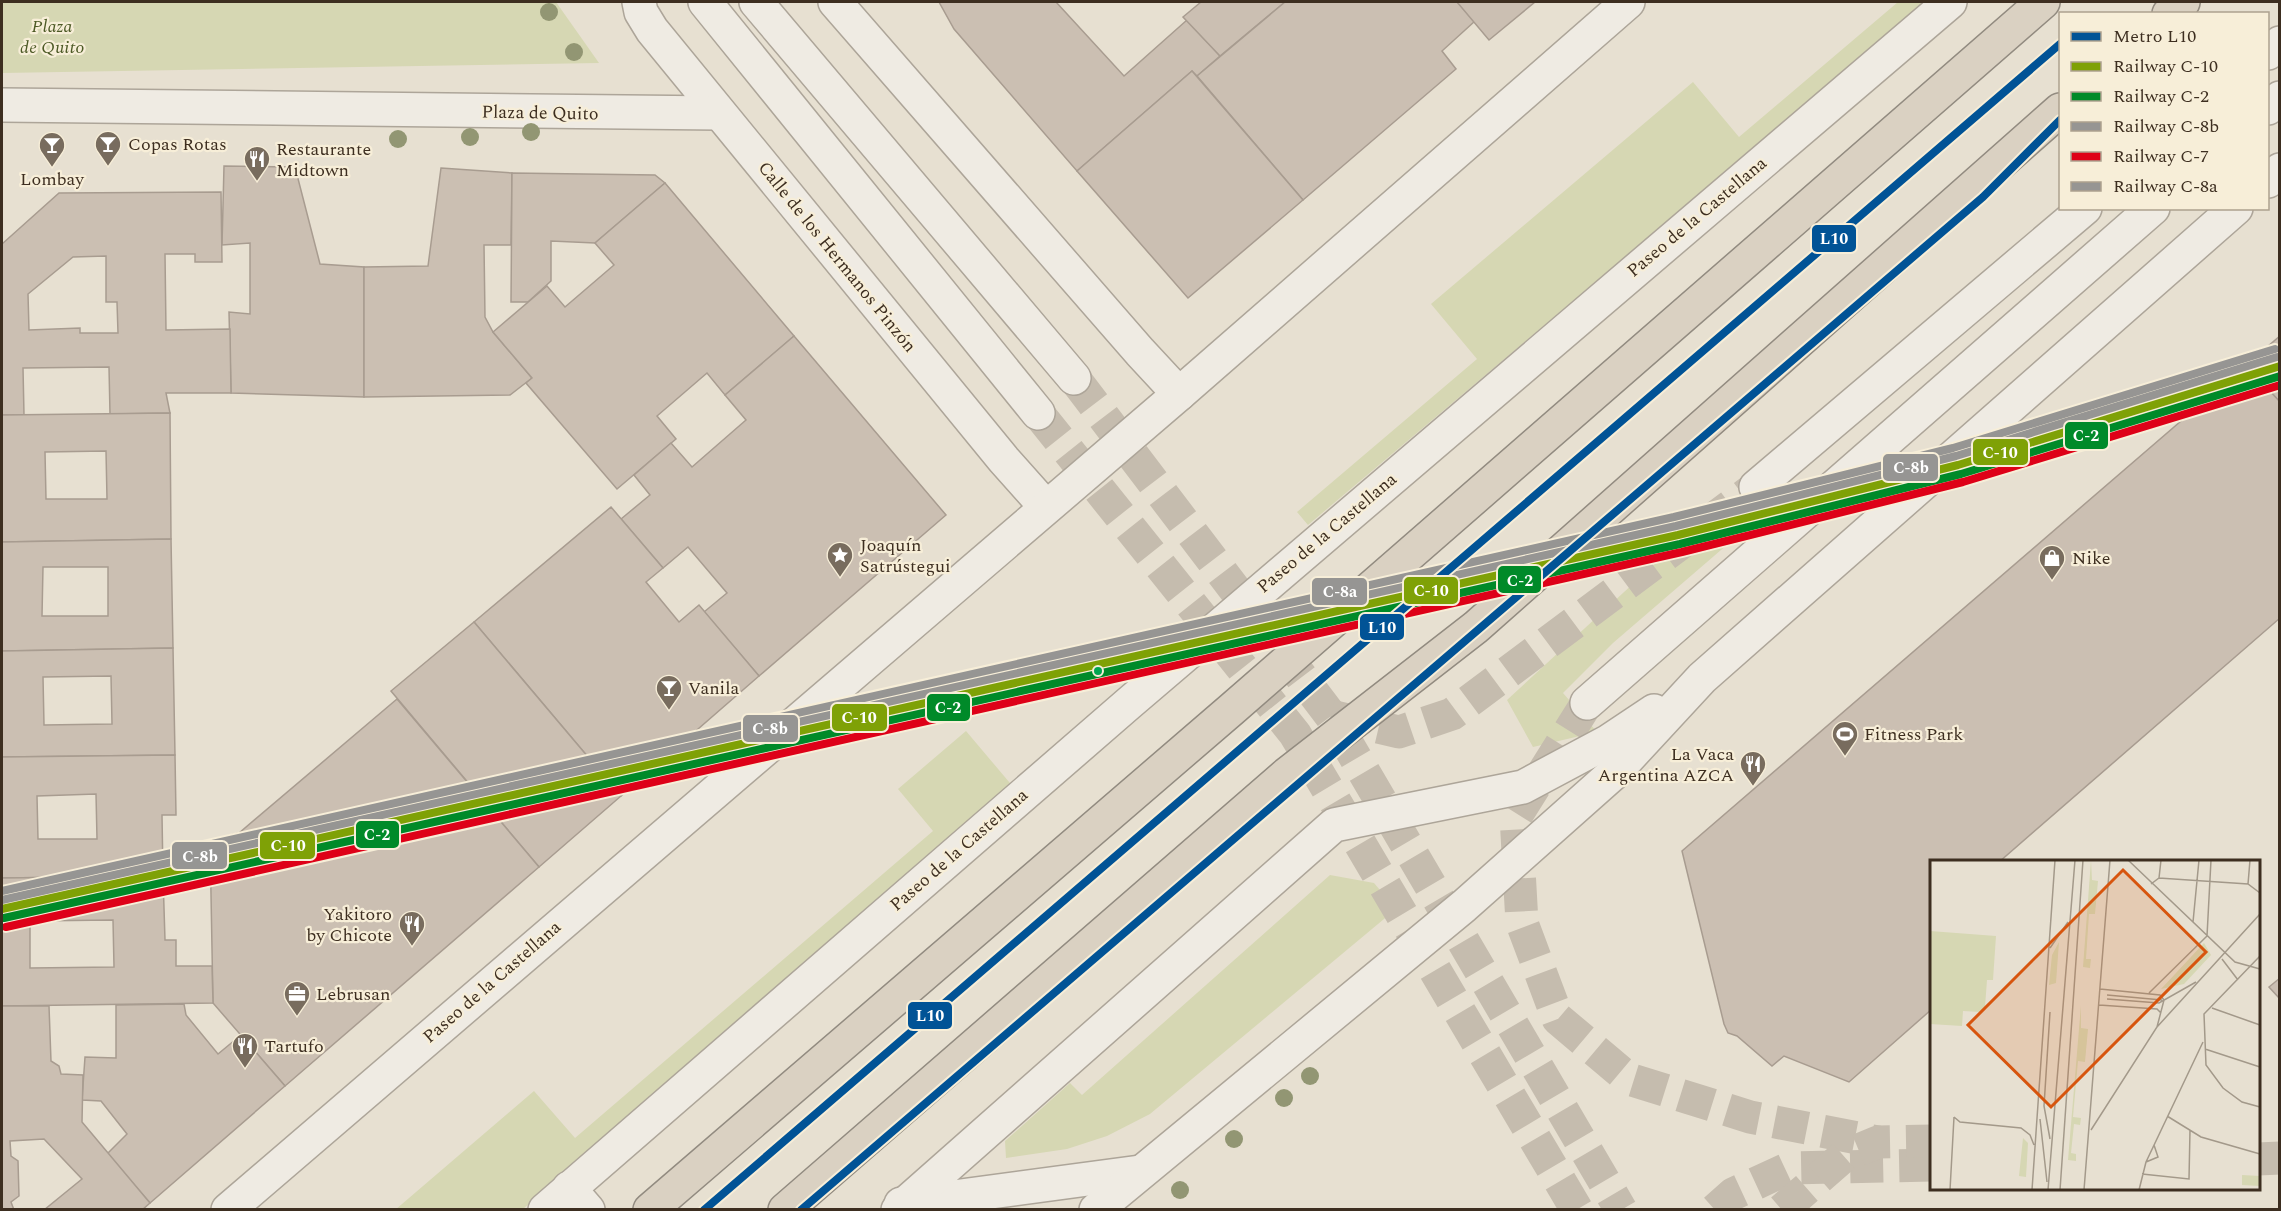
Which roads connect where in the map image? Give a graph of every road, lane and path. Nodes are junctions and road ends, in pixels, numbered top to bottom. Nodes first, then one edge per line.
1 (639, 2) edge
2 (705, 2) edge
3 (756, 2) edge
4 (835, 2) edge
5 (1628, 2) edge
6 (1950, 2) edge
7 (2043, 2) edge
8 (2183, 2) edge
9 (2171, 12) edge
10 (2, 105) edge
11 (2059, 112) edge
12 (719, 113) junction
13 (2083, 210) edge
14 (2151, 210) edge
15 (2234, 210) edge
16 (1074, 378) tunnel mouth
17 (1179, 394) junction
18 (1038, 413) tunnel mouth
19 (1756, 487) tunnel mouth
20 (1045, 506) junction
21 (1702, 678) junction
22 (1587, 703) tunnel mouth
23 (1140, 1172) junction
24 (579, 1199) edge
25 (895, 1207) edge
26 (228, 1209) edge
27 (545, 1209) edge
28 (650, 1209) edge
29 (785, 1209) edge
30 (1096, 1209) edge

1 - 12 street, Calle de los Hermanos Pinzón
2 - 18 street
3 - 16 street
4 - 17 street
5 - 17 street, Paseo de la Castellana
6 - 24 street, Paseo de la Castellana
7 - 28 highway
8 - 9 highway
10 - 12 street, Plaza de Quito
11 - 29 highway
12 - 20 street, Calle de los Hermanos Pinzón
13 - 19 street
14 - 22 street
15 - 21 street
17 - 20 street, Paseo de la Castellana
20 - 26 street, Paseo de la Castellana
21 - 23 street
21 - 25 street
23 - 25 street
23 - 30 street
24 - 27 street, Paseo de la Castellana

